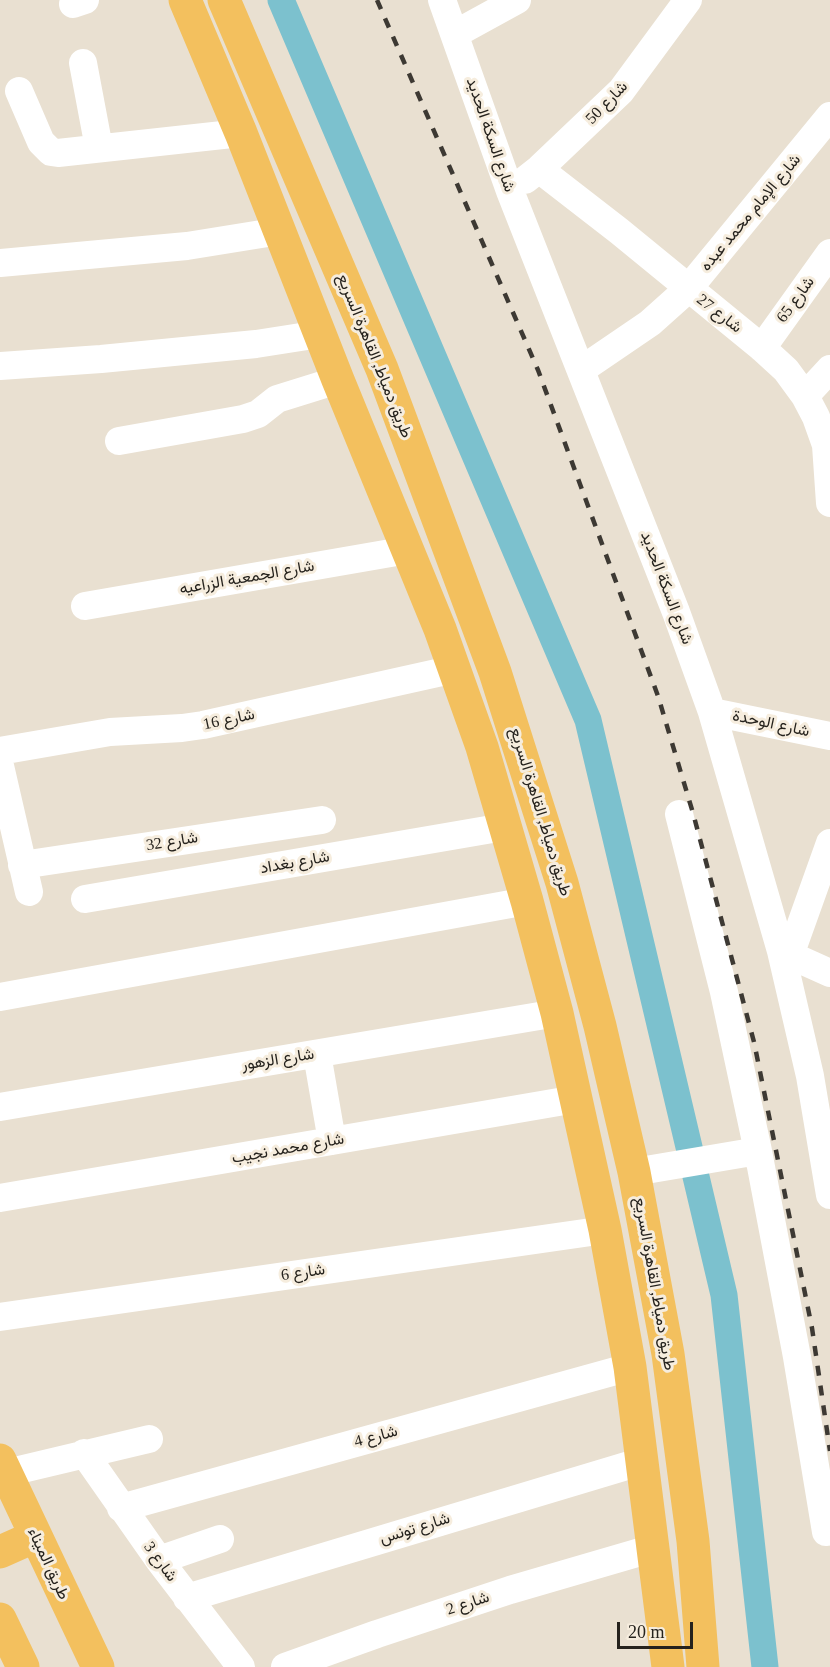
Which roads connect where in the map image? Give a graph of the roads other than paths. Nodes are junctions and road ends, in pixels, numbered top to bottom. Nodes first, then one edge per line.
1 (185, 0) edge
2 (224, 0) edge
3 (442, 0) edge
4 (517, 0) edge
5 (688, 0) edge
6 (455, 34) junction
7 (84, 63) dead end
8 (19, 91) dead end
9 (830, 116) edge
10 (241, 133) junction
11 (99, 148) junction
12 (539, 169) junction
13 (510, 191) junction
14 (280, 231) junction
15 (830, 253) edge
16 (0, 263) edge
17 (688, 289) junction
18 (320, 334) junction
19 (762, 348) junction
20 (379, 362) junction
21 (0, 366) edge
22 (830, 369) edge
23 (581, 370) junction
24 (339, 380) junction
25 (805, 396) junction
26 (119, 441) dead end
27 (828, 445) edge
28 (830, 503) edge
29 (408, 550) junction
30 (85, 606) dead end
31 (455, 669) junction
32 (712, 712) junction
33 (830, 736) edge
34 (0, 751) edge
35 (0, 766) edge
36 (679, 814) dead end
37 (322, 820) dead end
38 (504, 827) junction
39 (830, 843) edge
40 (22, 865) junction
41 (28, 892) dead end
42 (85, 899) dead end
43 (526, 901) junction
44 (785, 953) junction
45 (830, 973) edge
46 (0, 997) edge
47 (556, 1013) junction
48 (317, 1054) junction
49 (820, 1079) edge
50 (576, 1098) junction
51 (0, 1107) edge
52 (332, 1141) junction
53 (758, 1151) junction
54 (634, 1172) junction
55 (829, 1185) edge
56 (0, 1198) edge
57 (605, 1230) junction
58 (0, 1317) edge
59 (630, 1367) junction
60 (149, 1439) dead end
61 (84, 1453) junction
62 (642, 1461) junction
63 (3, 1466) edge
64 (122, 1508) junction
65 (826, 1532) dead end
66 (36, 1536) junction
67 (220, 1539) dead end
68 (654, 1548) junction
69 (0, 1552) edge
70 (159, 1560) junction
71 (187, 1598) junction
72 (0, 1619) edge
73 (23, 1667) edge
74 (98, 1667) edge
75 (241, 1667) edge
76 (285, 1667) edge
77 (668, 1667) edge
78 (703, 1667) edge

1 - 10 highway
2 - 20 highway, طريق دمياط, القاهرة السريع
3 - 6 street, شارع السكة الحديد
4 - 6 street
5 - 12 street, شارع 50
6 - 13 street, شارع السكة الحديد
7 - 11 street
8 - 11 street
9 - 17 street, شارع الإمام محمد عبده
10 - 11 street
10 - 14 highway
12 - 13 street, شارع 50
12 - 17 street, شارع 27
13 - 23 street, شارع السكة الحديد
14 - 16 street
14 - 18 highway
15 - 19 street, شارع 65
17 - 19 street, شارع 27
17 - 23 street, شارع الإمام محمد عبده
18 - 21 street
18 - 24 highway
19 - 25 street, شارع 27
20 - 24 highway
20 - 54 highway, طريق دمياط, القاهرة السريع
22 - 25 street
23 - 32 street, شارع السكة الحديد
24 - 26 street
24 - 29 highway
25 - 27 street, شارع 27
27 - 28 street, شارع 27
29 - 30 street, شارع الجمعية الزراعيه
29 - 31 highway
31 - 34 street, شارع 16
31 - 38 highway
32 - 33 street, شارع الوحدة
32 - 44 street, شارع السكة الحديد
35 - 40 street
36 - 53 street
37 - 40 street, شارع 32
38 - 42 street, شارع بغداد
38 - 43 highway
39 - 44 street
40 - 41 street
43 - 46 street
43 - 47 highway
44 - 45 street
44 - 49 street, شارع السكة الحديد
47 - 48 street, شارع الزهور
47 - 50 highway
48 - 51 street, شارع الزهور
48 - 52 street
49 - 55 street, شارع السكة الحديد
50 - 52 street, شارع محمد نجيب
50 - 57 highway
52 - 56 street, شارع محمد نجيب
53 - 54 street
53 - 65 street
54 - 78 highway, طريق دمياط, القاهرة السريع
57 - 58 street, شارع 6
57 - 59 highway
59 - 62 highway
59 - 64 street, شارع 4
60 - 61 street
61 - 63 street
61 - 64 street, شارع 3
62 - 68 highway
62 - 71 street, شارع تونس
63 - 66 highway, طريق الميناء
64 - 70 street, شارع 3
66 - 69 highway
66 - 74 highway, طريق الميناء
67 - 70 street
68 - 76 street, شارع 2
68 - 77 highway
70 - 71 street, شارع 3
71 - 75 street, شارع 3
72 - 73 highway

